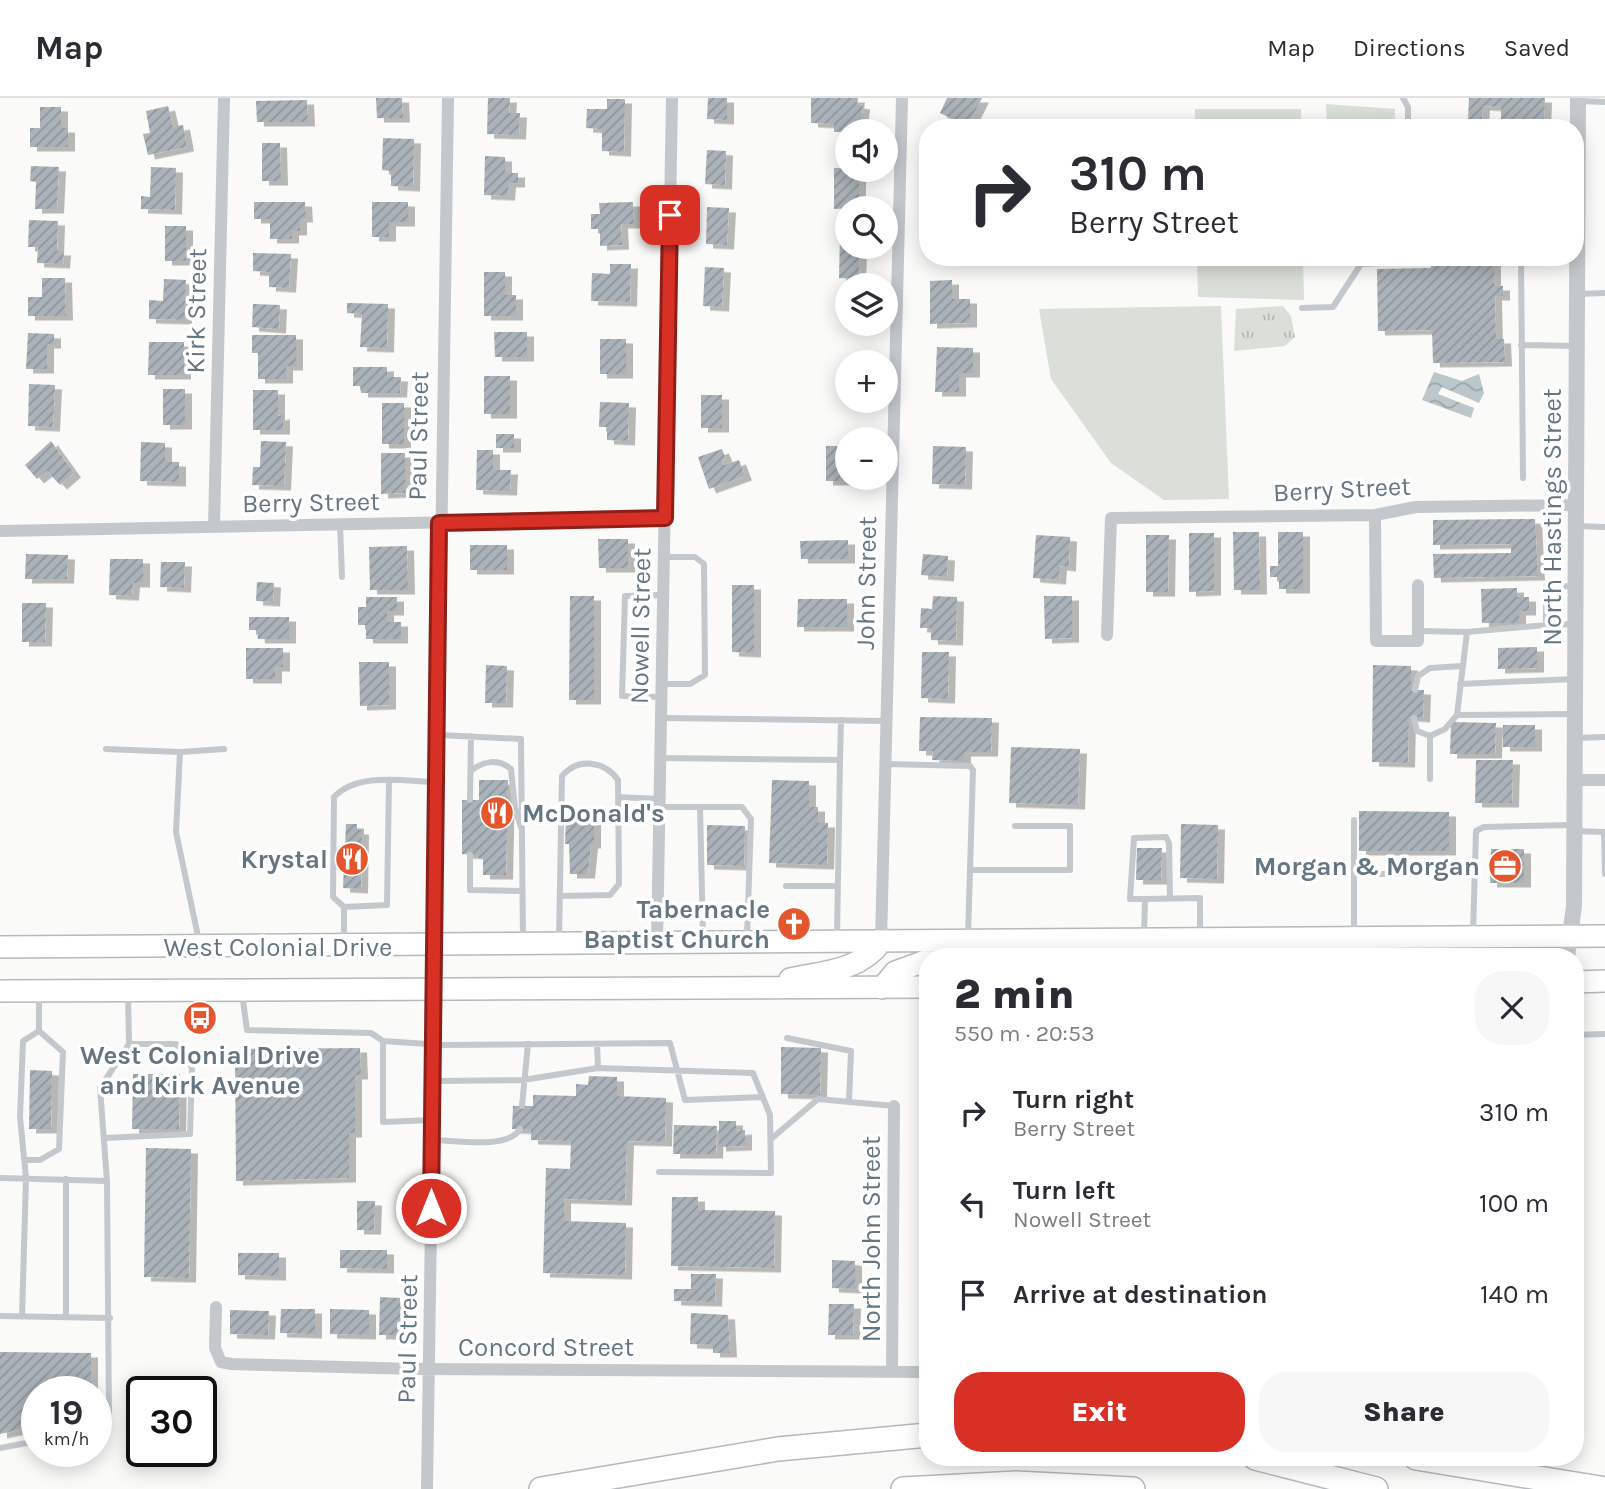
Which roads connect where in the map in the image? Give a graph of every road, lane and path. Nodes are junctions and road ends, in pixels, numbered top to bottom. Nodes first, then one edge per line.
1 (224, 98) edge
2 (447, 98) edge
3 (672, 98) edge
4 (902, 98) edge
5 (1403, 98) edge
6 (1578, 99) edge
7 (1605, 102) edge
8 (1408, 119) edge
9 (1578, 119) edge
10 (1361, 266) edge
11 (1521, 266) edge
12 (1576, 266) edge
13 (1605, 293) edge
14 (1577, 294) junction
15 (1302, 308) dead end
16 (1521, 345) junction
17 (1577, 346) junction
18 (1523, 478) dead end
19 (1575, 505) junction
20 (1375, 516) junction
21 (665, 518) junction
22 (439, 523) junction
23 (340, 524) junction
24 (214, 526) junction
25 (1575, 526) junction
26 (1605, 527) edge
27 (0, 531) edge
28 (664, 557) junction
29 (342, 577) dead end
30 (1418, 585) dead end
31 (1575, 586) junction
32 (663, 595) junction
33 (1576, 624) junction
34 (1546, 625) junction
35 (1418, 631) junction
36 (1466, 632) junction
37 (1107, 635) dead end
38 (1462, 666) junction
39 (1576, 678) junction
40 (1460, 684) junction
41 (661, 690) junction
42 (1415, 690) dead end
43 (1576, 714) junction
44 (1457, 715) junction
45 (661, 718) junction
46 (1414, 718) dead end
47 (841, 720) junction
48 (886, 721) junction
49 (436, 735) junction
50 (471, 736) junction
51 (1430, 736) junction
52 (1605, 737) edge
53 (1576, 738) junction
54 (224, 749) dead end
55 (106, 750) dead end
56 (180, 752) junction
57 (660, 758) junction
58 (839, 760) junction
59 (885, 764) junction
60 (471, 771) junction
61 (1430, 779) dead end
62 (1576, 780) junction
63 (1605, 780) edge
64 (389, 781) junction
65 (435, 782) junction
66 (618, 797) junction
67 (470, 800) dead end
68 (659, 803) junction
69 (700, 807) junction
70 (1354, 820) dead end
71 (1015, 826) dead end
72 (1575, 828) junction
73 (523, 832) junction
74 (1605, 832) edge
75 (470, 855) dead end
76 (971, 870) junction
77 (1354, 874) junction
78 (1439, 874) dead end
79 (1605, 874) edge
80 (786, 886) dead end
81 (837, 886) junction
82 (522, 891) junction
83 (560, 896) junction
84 (1170, 898) junction
85 (1145, 899) junction
86 (344, 907) junction
87 (1605, 936) edge
88 (1473, 937) junction
89 (1354, 939) junction
90 (1200, 940) junction
91 (1144, 941) junction
92 (881, 942) junction
93 (968, 942) junction
94 (1008, 942) junction
95 (748, 943) junction
96 (837, 943) junction
97 (657, 944) junction
98 (703, 944) junction
99 (523, 945) junction
100 (559, 945) junction
101 (433, 946) junction
102 (0, 947) edge
103 (199, 947) junction
104 (345, 947) junction
105 (1568, 947) edge
106 (981, 948) edge
107 (919, 963) edge
108 (1605, 981) edge
109 (1584, 982) edge
110 (919, 987) edge
111 (743, 988) junction
112 (882, 988) junction
113 (0, 990) edge
114 (40, 990) junction
115 (128, 991) junction
116 (242, 991) junction
117 (432, 991) junction
118 (39, 1031) junction
119 (1605, 1034) edge
120 (1584, 1035) edge
121 (787, 1038) dead end
122 (383, 1041) junction
123 (129, 1044) junction
124 (528, 1044) junction
125 (597, 1044) junction
126 (432, 1045) junction
127 (598, 1068) junction
128 (676, 1069) junction
129 (523, 1080) junction
130 (432, 1081) junction
131 (763, 1097) junction
132 (849, 1101) junction
133 (894, 1105) joint
134 (522, 1106) dead end
135 (432, 1120) junction
136 (520, 1129) dead end
137 (104, 1138) junction
138 (771, 1139) junction
139 (432, 1140) junction
140 (26, 1160) junction
141 (659, 1172) dead end
142 (0, 1178) edge
143 (26, 1178) junction
144 (66, 1179) junction
145 (107, 1181) junction
146 (216, 1307) dead end
147 (0, 1316) edge
148 (22, 1317) junction
149 (66, 1317) junction
150 (110, 1318) junction
151 (429, 1369) junction
152 (892, 1372) junction
153 (919, 1372) edge
154 (109, 1376) edge
155 (919, 1436) edge
156 (21, 1444) edge
157 (0, 1448) edge
158 (1286, 1466) edge
159 (1465, 1466) edge
160 (427, 1489) edge
161 (541, 1489) edge
162 (903, 1489) edge
163 (1133, 1489) edge
164 (1376, 1489) edge
165 (1605, 1489) edge

1 - 24 street, Kirk Street
2 - 22 street, Paul Street
3 - 21 street, Nowell Street
4 - 48 street, John Street
5 - 8 lane
6 - 7 lane
6 - 9 street, North Hastings Street
10 - 15 lane
11 - 16 lane
12 - 14 street, North Hastings Street
13 - 14 lane
14 - 17 street, North Hastings Street
16 - 17 lane
16 - 18 lane
17 - 19 street, North Hastings Street
19 - 20 street, Berry Street
19 - 25 street, North Hastings Street
20 - 35 street
20 - 37 street, Berry Street
21 - 22 street, Berry Street
21 - 28 street, Nowell Street
22 - 23 street, Berry Street
22 - 49 street, Paul Street
23 - 24 street, Berry Street
23 - 29 lane
24 - 27 street, Berry Street
25 - 26 lane
25 - 31 street, North Hastings Street
28 - 32 street, Nowell Street
28 - 41 lane
30 - 35 street
31 - 33 street, North Hastings Street
31 - 34 lane
32 - 41 street, Nowell Street
32 - 41 lane
33 - 34 lane
33 - 39 street, North Hastings Street
34 - 36 lane
35 - 36 lane
36 - 38 lane
38 - 40 lane
38 - 42 lane
39 - 40 lane
39 - 43 street, North Hastings Street
40 - 44 lane
41 - 45 street, Nowell Street
43 - 44 lane
43 - 53 street, North Hastings Street
44 - 51 lane
45 - 47 lane
45 - 57 street, Nowell Street
46 - 51 lane
47 - 48 lane
47 - 58 lane
48 - 59 street, John Street
49 - 50 lane
49 - 65 street, Paul Street
50 - 60 lane
50 - 73 lane
51 - 61 lane
52 - 53 lane
53 - 62 street, North Hastings Street
54 - 56 lane
55 - 56 lane
56 - 103 lane
57 - 58 lane
57 - 68 street, Nowell Street
58 - 81 lane
59 - 76 lane
59 - 92 street, John Street
60 - 67 lane
60 - 73 lane
62 - 63 street
62 - 72 street, North Hastings Street
64 - 65 lane
64 - 86 lane
64 - 86 lane
65 - 101 street, Paul Street
66 - 68 lane
66 - 83 lane
66 - 83 lane
68 - 69 lane
68 - 97 street, Nowell Street
69 - 95 lane
69 - 98 lane
70 - 77 lane
71 - 76 lane
72 - 74 lane
72 - 88 lane
72 - 105 street, North Hastings Street
73 - 82 lane
74 - 79 lane
75 - 82 lane
76 - 93 lane
77 - 78 lane
77 - 89 lane
80 - 81 lane
81 - 96 lane
82 - 99 lane
83 - 100 lane
84 - 85 lane
84 - 85 lane
84 - 90 lane
85 - 91 lane
86 - 104 lane
87 - 105 highway, West Colonial Drive
88 - 89 highway, West Colonial Drive
88 - 105 highway, West Colonial Drive
89 - 90 highway, West Colonial Drive
90 - 91 highway, West Colonial Drive
91 - 94 highway, West Colonial Drive
92 - 93 highway, West Colonial Drive
92 - 96 highway, West Colonial Drive
92 - 111 highway
93 - 94 highway, West Colonial Drive
94 - 106 highway
95 - 96 highway, West Colonial Drive
95 - 98 highway, West Colonial Drive
97 - 98 highway, West Colonial Drive
97 - 100 highway, West Colonial Drive
99 - 100 highway, West Colonial Drive
99 - 101 highway, West Colonial Drive
101 - 104 highway, West Colonial Drive
101 - 117 street, Paul Street
102 - 103 highway, West Colonial Drive
103 - 104 highway, West Colonial Drive
107 - 112 highway
108 - 109 highway
110 - 112 highway, West Colonial Drive
111 - 112 highway, West Colonial Drive
111 - 117 highway, West Colonial Drive
113 - 114 highway, West Colonial Drive
114 - 115 highway, West Colonial Drive
114 - 118 lane
115 - 116 highway, West Colonial Drive
115 - 123 lane
116 - 117 highway, West Colonial Drive
116 - 122 lane
117 - 126 street, Paul Street
118 - 140 lane
118 - 140 lane
119 - 120 lane
121 - 132 lane
122 - 126 lane
122 - 135 lane
123 - 137 lane
123 - 137 lane
124 - 125 lane
124 - 126 lane
124 - 129 lane
125 - 127 lane
125 - 128 lane
126 - 130 street, Paul Street
127 - 128 lane
127 - 129 lane
128 - 131 lane
128 - 131 lane
129 - 130 lane
129 - 134 lane
130 - 135 street, Paul Street
131 - 138 lane
132 - 133 lane
132 - 138 lane
133 - 152 street, North John Street
135 - 139 street, Paul Street
136 - 139 lane
137 - 145 lane
138 - 141 lane
139 - 151 street, Paul Street
140 - 143 lane
142 - 143 lane
143 - 144 lane
143 - 148 lane
144 - 145 lane
144 - 149 lane
145 - 150 lane
146 - 151 street, Concord Street
147 - 148 lane
148 - 149 lane
149 - 150 lane
150 - 154 lane
151 - 152 street, Concord Street
151 - 160 street, Paul Street
152 - 153 street, Concord Street
155 - 161 highway
156 - 157 lane
158 - 164 highway
159 - 165 highway
162 - 163 highway

